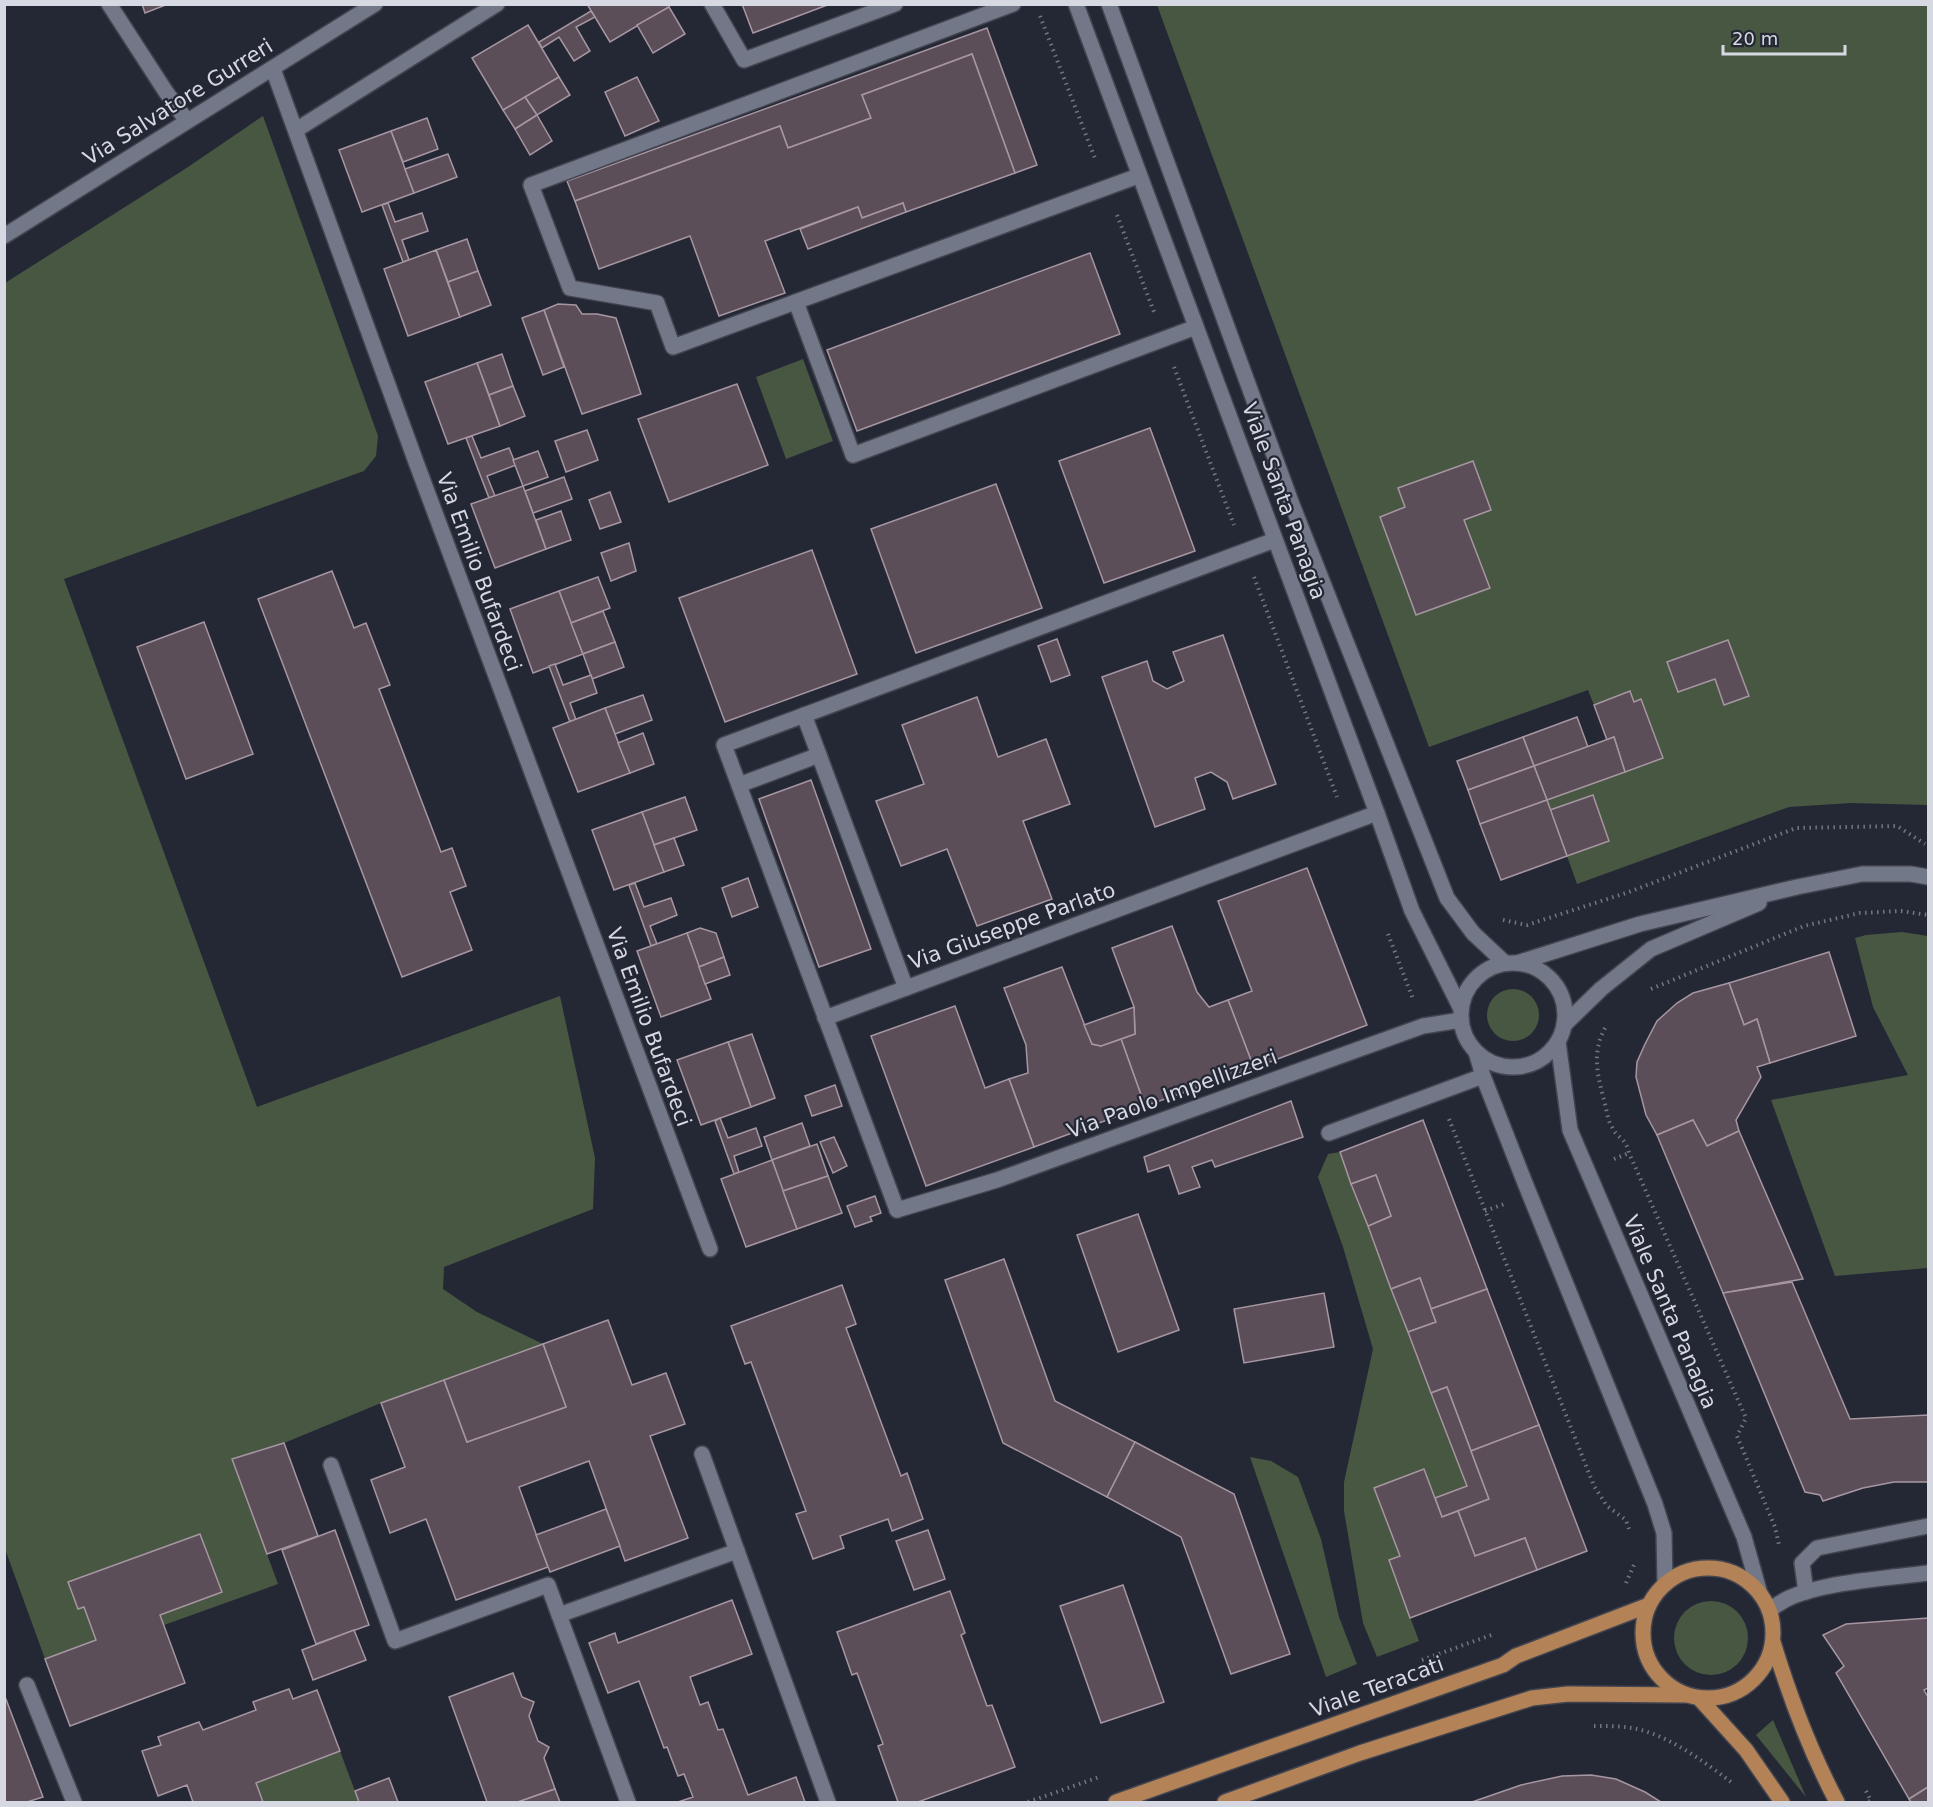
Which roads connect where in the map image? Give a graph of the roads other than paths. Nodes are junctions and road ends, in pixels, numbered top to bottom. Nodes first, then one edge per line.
1 (109, 4) edge
2 (375, 4) edge
3 (497, 4) edge
4 (712, 4) edge
5 (895, 4) edge
6 (1013, 4) edge
7 (1076, 4) edge
8 (1109, 4) edge
9 (273, 69) junction
10 (187, 121) junction
11 (296, 130) junction
12 (1138, 176) junction
13 (4, 236) edge
14 (796, 302) junction
15 (1196, 327) junction
16 (1275, 540) junction
17 (804, 715) junction
18 (819, 755) junction
19 (739, 784) junction
20 (1377, 813) junction
21 (1929, 877) edge
22 (1797, 887) junction
23 (1511, 963) junction
24 (906, 988) junction
25 (1461, 1015) junction
26 (825, 1018) junction
27 (1564, 1025) junction
28 (1558, 1042) junction
29 (1476, 1052) junction
30 (1483, 1076) junction
31 (1329, 1133) dead end
32 (710, 1249) dead end
33 (702, 1454) dead end
34 (331, 1465) dead end
35 (1929, 1526) edge
36 (737, 1551) junction
37 (1929, 1573) edge
38 (1665, 1584) junction
39 (1806, 1592) junction
40 (1760, 1594) junction
41 (1649, 1605) junction
42 (1769, 1610) junction
43 (559, 1615) junction
44 (1773, 1642) junction
45 (27, 1685) dead end
46 (1693, 1696) junction
47 (74, 1803) edge
48 (628, 1803) edge
49 (828, 1803) edge
50 (1116, 1803) edge
51 (1225, 1803) edge
52 (1782, 1803) edge
53 (1838, 1803) edge

1 - 10 street
2 - 9 street, Via Salvatore Gurreri
3 - 11 street
4 - 5 street
6 - 14 street
7 - 12 street, Viale Santa Panagia
8 - 23 street, Viale Santa Panagia
9 - 10 street, Via Salvatore Gurreri
9 - 11 street, Via Emilio Bufardeci
10 - 13 street, Via Salvatore Gurreri
11 - 32 street, Via Emilio Bufardeci
12 - 14 street
12 - 15 street, Viale Santa Panagia
14 - 15 street
15 - 16 street, Viale Santa Panagia
16 - 17 street
16 - 20 street, Viale Santa Panagia
17 - 18 street, Via Giuseppe Parlato
17 - 19 street
18 - 19 street
18 - 24 street, Via Giuseppe Parlato
19 - 26 street
20 - 24 street, Via Giuseppe Parlato
20 - 25 street, Viale Santa Panagia
21 - 22 street
22 - 23 street
22 - 27 street
23 - 25 street
23 - 27 street
24 - 26 street
25 - 26 street, Via Paolo Impellizzeri
25 - 29 street
27 - 28 street
28 - 29 street
28 - 40 street, Viale Santa Panagia
29 - 30 street
30 - 31 street
30 - 38 street
33 - 36 street
34 - 43 street
35 - 39 street
36 - 43 street
36 - 49 street
37 - 39 street
38 - 40 main road
38 - 41 main road
39 - 42 street
40 - 42 main road
41 - 46 main road
41 - 50 main road, Viale Teracati
42 - 44 main road
43 - 48 street
44 - 46 main road
44 - 53 main road
45 - 47 street
46 - 51 main road
46 - 52 main road

